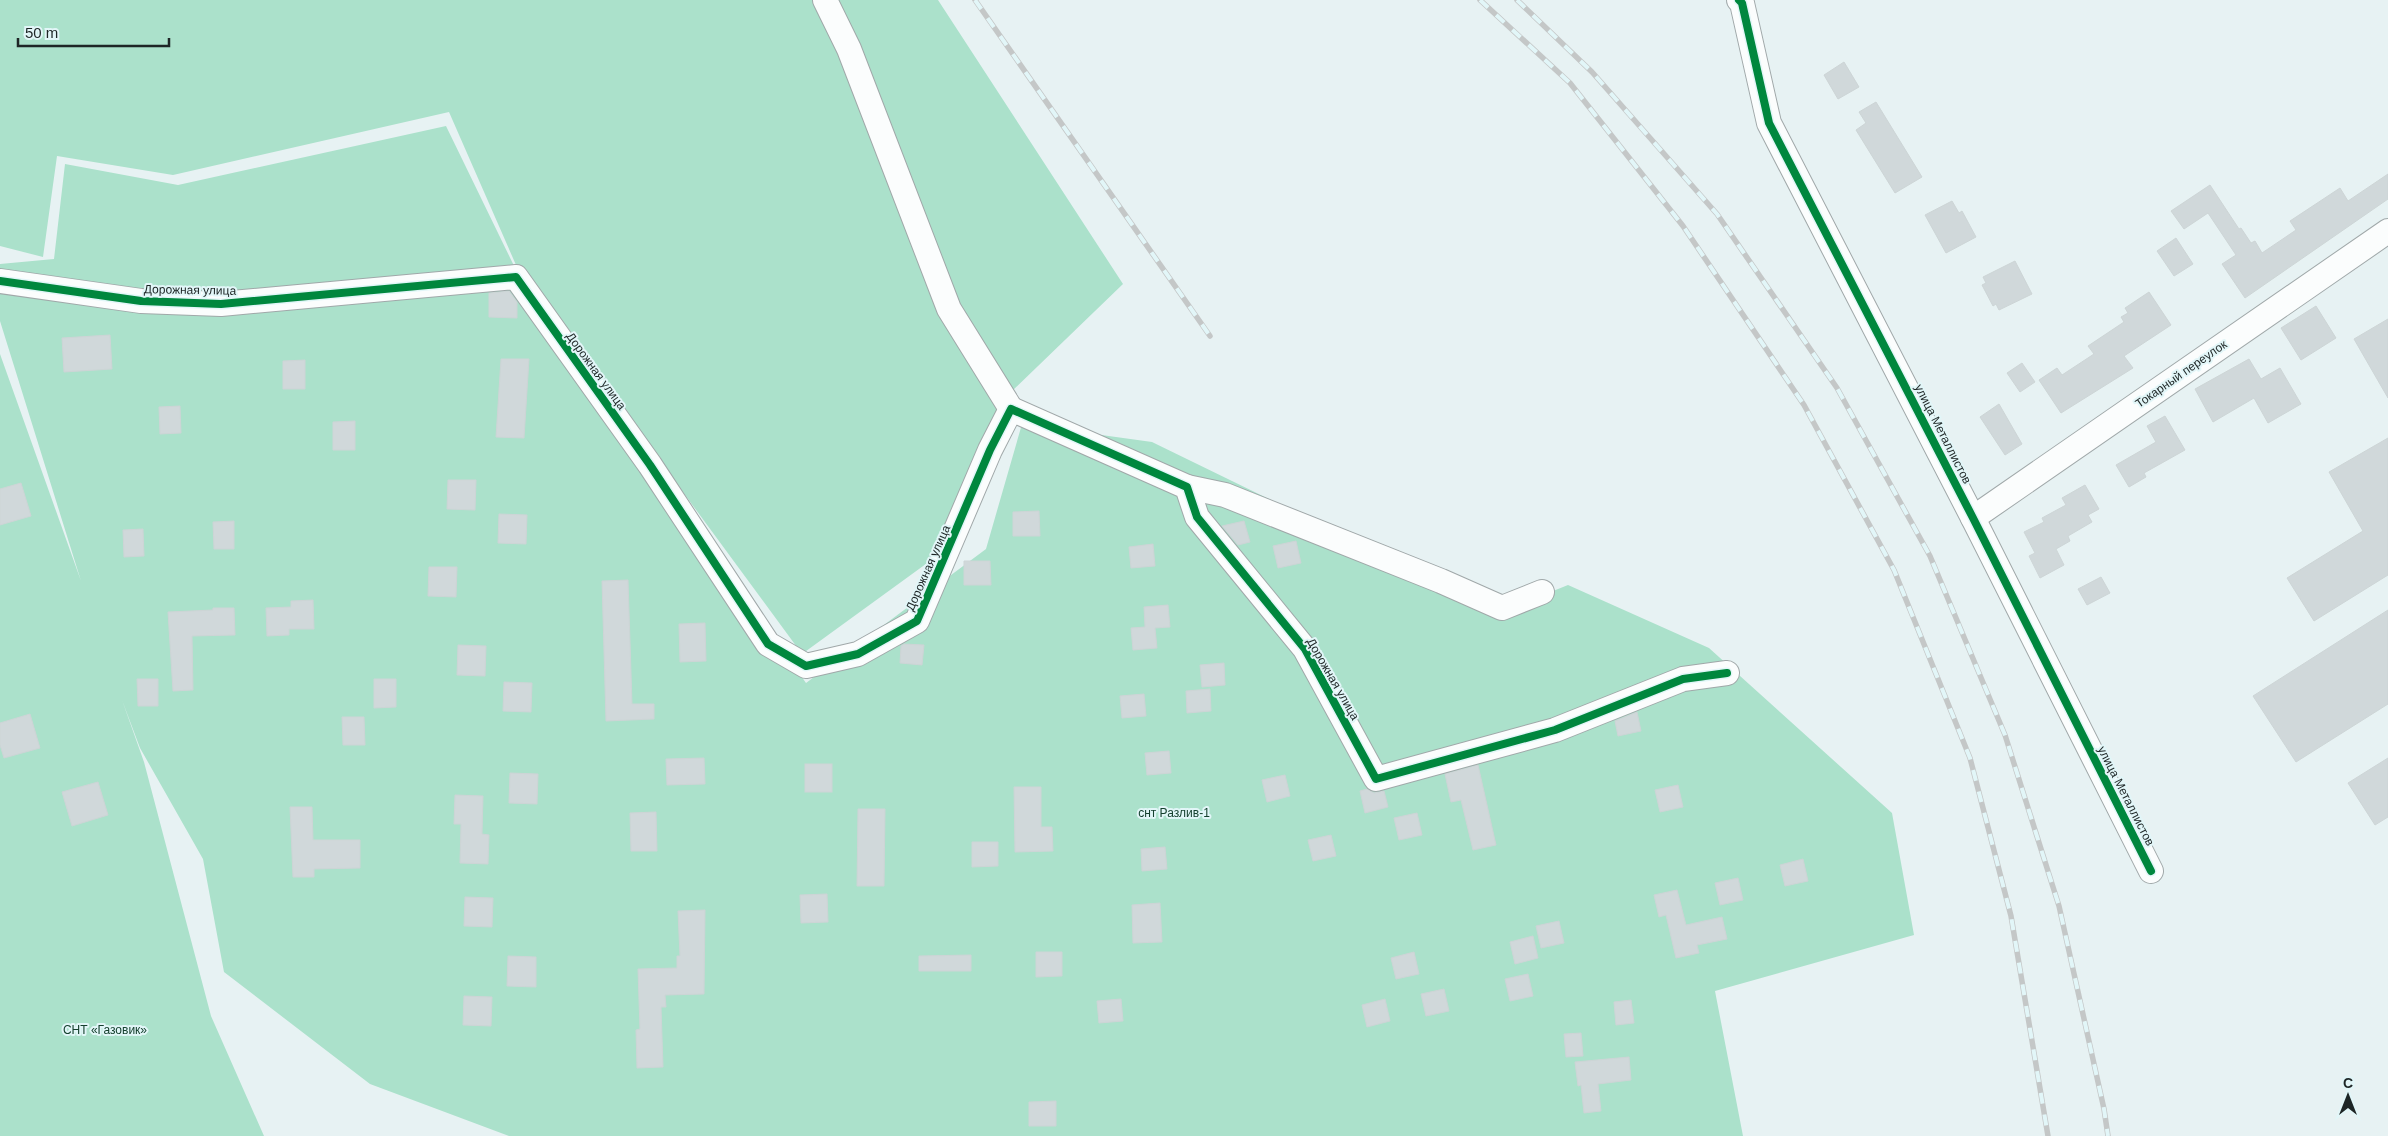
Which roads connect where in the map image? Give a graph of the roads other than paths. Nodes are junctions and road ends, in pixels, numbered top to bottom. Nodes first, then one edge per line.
1 (825, 0) edge
2 (1739, 0) edge
3 (2388, 230) edge
4 (0, 281) edge
5 (1011, 409) junction
6 (1187, 487) junction
7 (1973, 518) junction
8 (1542, 592) dead end
9 (1727, 673) dead end
10 (2151, 871) dead end

1 - 5 street
2 - 7 street, улица Металлистов
3 - 7 street, Токарный переулок
4 - 5 street, Дорожная улица
5 - 6 street
6 - 8 street
6 - 9 street, Дорожная улица
7 - 10 street, улица Металлистов

